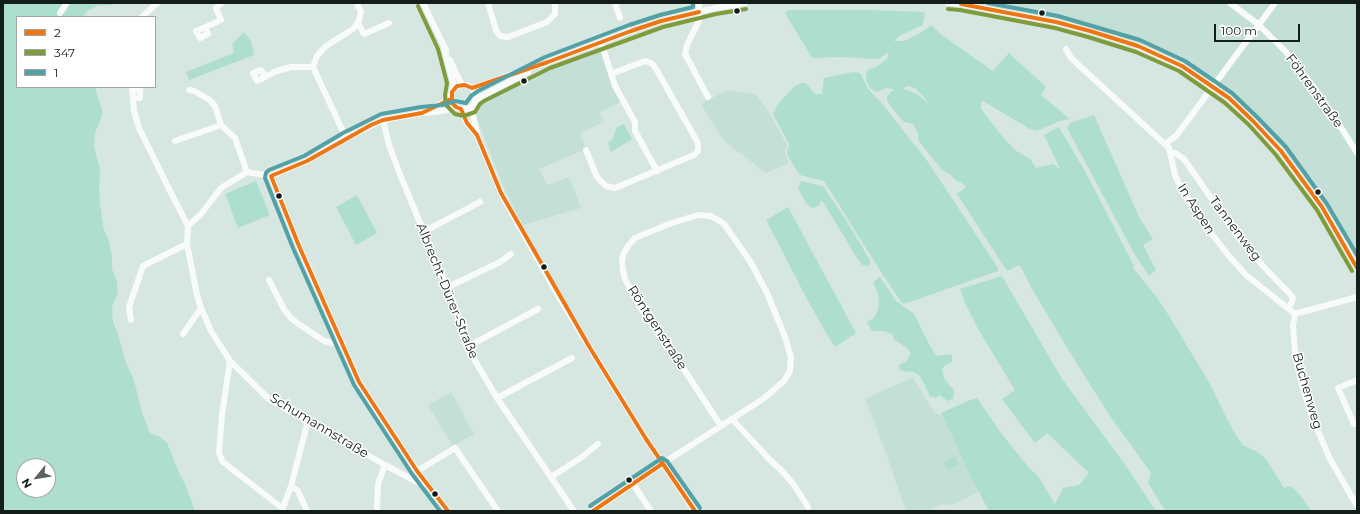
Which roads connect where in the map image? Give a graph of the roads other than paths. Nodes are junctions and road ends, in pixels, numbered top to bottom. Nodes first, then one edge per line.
1 (67, 3) edge
2 (157, 3) edge
3 (222, 3) edge
4 (357, 3) edge
5 (423, 3) edge
6 (488, 3) edge
7 (554, 3) edge
8 (615, 3) edge
9 (699, 3) edge
10 (745, 3) edge
11 (948, 3) edge
12 (1230, 3) edge
13 (1275, 3) edge
14 (961, 4) edge
15 (699, 12) junction
16 (60, 13) dead end
17 (143, 16) edge
18 (620, 18) dead end
19 (358, 23) junction
20 (389, 23) dead end
21 (1258, 24) junction
22 (205, 27) dead end
23 (601, 42) junction
24 (444, 47) junction
25 (1066, 49) dead end
26 (548, 62) junction
27 (313, 67) junction
28 (611, 74) junction
29 (265, 77) dead end
30 (462, 85) junction
31 (1212, 86) junction
32 (132, 88) edge
33 (472, 88) junction
34 (189, 90) dead end
35 (453, 90) junction
36 (708, 97) dead end
37 (451, 99) junction
38 (475, 100) junction
39 (471, 107) junction
40 (458, 108) junction
41 (422, 113) junction
42 (383, 120) junction
43 (221, 125) junction
44 (477, 135) junction
45 (346, 138) junction
46 (176, 141) dead end
47 (1165, 144) junction
48 (586, 150) dead end
49 (1171, 153) junction
50 (1357, 153) edge
51 (657, 171) junction
52 (247, 172) junction
53 (271, 176) junction
54 (480, 202) dead end
55 (188, 226) junction
56 (423, 232) junction
57 (187, 244) junction
58 (511, 254) dead end
59 (1357, 268) edge
60 (269, 280) dead end
61 (446, 288) junction
62 (1357, 297) edge
63 (201, 308) junction
64 (1288, 308) junction
65 (538, 309) dead end
66 (1295, 314) junction
67 (131, 320) dead end
68 (182, 334) dead end
69 (342, 343) junction
70 (467, 346) junction
71 (572, 358) dead end
72 (230, 361) junction
73 (1357, 380) edge
74 (497, 398) junction
75 (732, 419) junction
76 (308, 421) junction
77 (1354, 424) dead end
78 (721, 426) junction
79 (598, 444) dead end
80 (662, 464) junction
81 (385, 465) junction
82 (417, 471) junction
83 (551, 477) junction
84 (427, 484) junction
85 (633, 484) junction
86 (290, 486) junction
87 (1357, 506) edge
88 (808, 507) dead end
89 (282, 510) edge
90 (306, 511) edge
91 (377, 511) edge
92 (448, 511) edge
93 (498, 511) edge
94 (574, 511) edge
95 (593, 511) edge
96 (651, 511) edge
97 (695, 511) edge

1 - 16 street
2 - 17 street
3 - 22 street
4 - 19 street
5 - 24 street
6 - 7 street
8 - 18 street
9 - 15 street
10 - 15 street
11 - 14 street
12 - 21 street, Föhrenstraße
13 - 21 street
14 - 31 street
15 - 23 street
15 - 36 street
19 - 20 street
19 - 27 street
21 - 31 street
21 - 50 street, Föhrenstraße
23 - 26 street
23 - 28 street
24 - 30 street
24 - 35 street
25 - 47 street, In Aspen
26 - 33 street
26 - 38 street
27 - 29 street
27 - 45 street
28 - 51 street
28 - 51 street
30 - 33 street
30 - 35 street
31 - 47 street
31 - 59 street
32 - 55 street
33 - 38 street
34 - 43 street
35 - 37 street
37 - 40 street
37 - 41 street
38 - 39 street
39 - 40 street
39 - 44 street
40 - 41 street
40 - 44 street
41 - 42 street
42 - 45 street
42 - 56 street, Albrecht-Dürer-Straße
43 - 46 street
43 - 52 street
44 - 80 street
45 - 53 street
47 - 49 street, In Aspen
48 - 51 street
49 - 64 street, In Aspen
49 - 64 street, Tannenweg
52 - 53 street
52 - 55 street
53 - 69 street
54 - 56 street
55 - 57 street, Schumannstraße
56 - 61 street, Albrecht-Dürer-Straße
57 - 63 street, Schumannstraße
57 - 67 street
58 - 61 street
60 - 69 street
61 - 70 street, Albrecht-Dürer-Straße
62 - 66 street
63 - 68 street
63 - 72 street, Schumannstraße
64 - 66 street, In Aspen
65 - 70 street
66 - 87 street, Buchenweg
69 - 82 street
70 - 74 street, Albrecht-Dürer-Straße
71 - 74 street
72 - 76 street, Schumannstraße
72 - 89 street
73 - 77 street
74 - 83 street, Albrecht-Dürer-Straße
75 - 78 street, Röntgenstraße
75 - 78 street, Röntgenstraße
75 - 88 street
76 - 81 street, Schumannstraße
76 - 86 street
78 - 80 street, Röntgenstraße
79 - 83 street
80 - 85 street, Röntgenstraße
80 - 97 street
81 - 84 street, Schumannstraße
81 - 91 street
82 - 84 street
82 - 93 street
83 - 94 street, Albrecht-Dürer-Straße
84 - 92 street
85 - 95 street, Röntgenstraße
85 - 96 street
86 - 89 street
86 - 90 street

